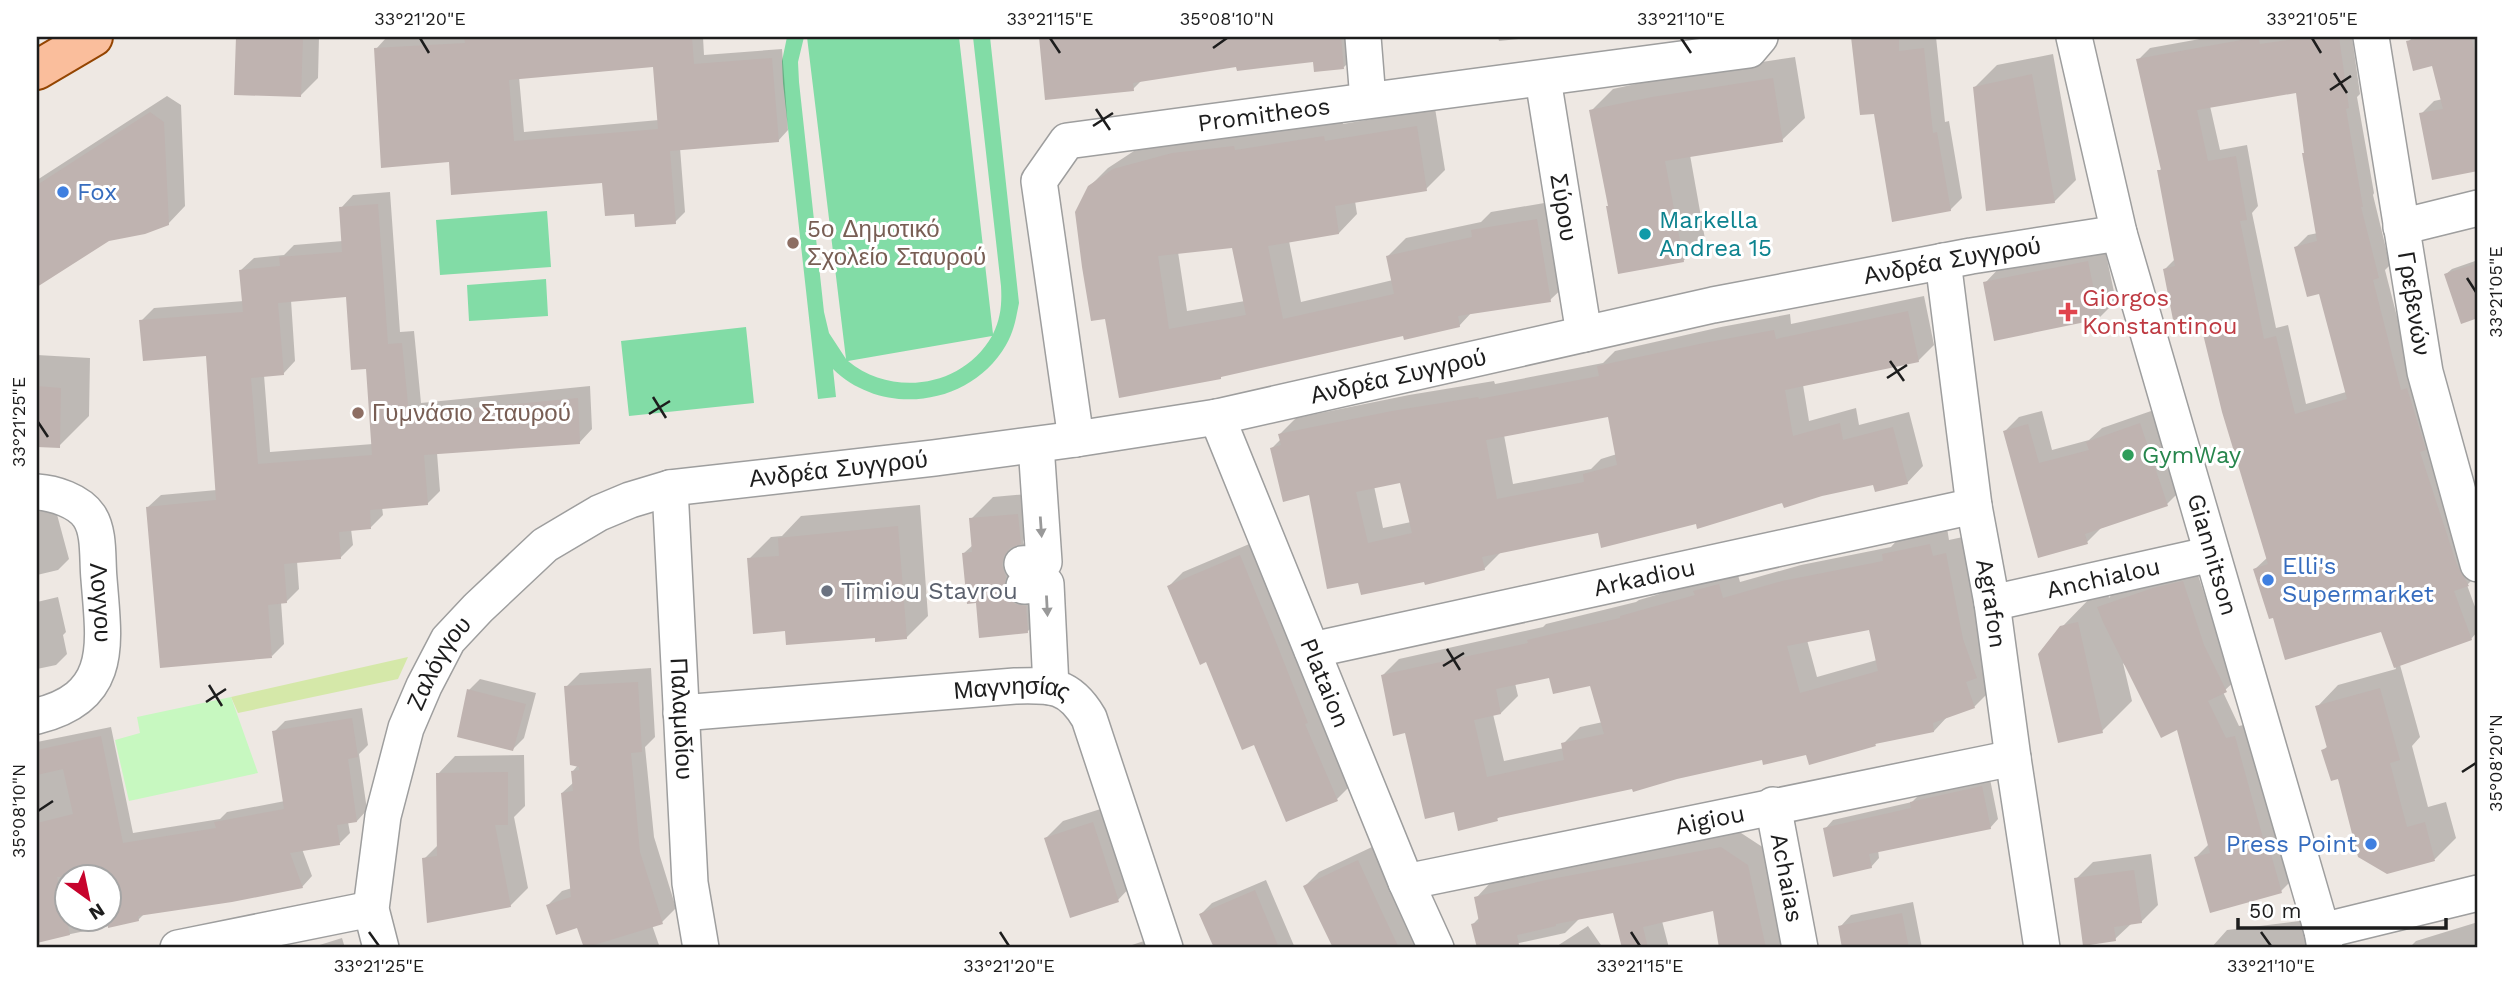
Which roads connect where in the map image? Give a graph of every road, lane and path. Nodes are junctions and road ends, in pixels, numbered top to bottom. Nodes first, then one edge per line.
1 (93, 37) edge
2 (1363, 37) edge
3 (1760, 37) edge
4 (2074, 37) edge
5 (2371, 37) edge
6 (37, 70) edge
7 (1543, 79) junction
8 (1368, 100) junction
9 (2478, 208) edge
10 (2401, 227) junction
11 (2119, 233) junction
12 (1942, 261) junction
13 (1584, 334) junction
14 (1217, 417) junction
15 (1076, 439) junction
16 (1037, 457) junction
17 (670, 488) junction
18 (37, 492) edge
19 (1974, 506) junction
20 (2212, 554) junction
21 (2478, 564) edge
22 (1992, 603) junction
23 (1312, 650) junction
24 (1051, 687) junction
25 (681, 713) junction
26 (37, 716) edge
27 (2013, 758) junction
28 (1773, 805) junction
29 (1406, 882) junction
30 (2478, 893) edge
31 (371, 909) junction
32 (2323, 940) edge
33 (178, 948) edge
34 (381, 948) edge
35 (701, 948) edge
36 (1165, 948) edge
37 (1436, 948) edge
38 (1800, 948) edge
39 (2042, 948) edge

1 - 6 main road
2 - 8 street
3 - 7 street, Promitheos
4 - 11 street, Giannitson
5 - 10 street, Γρεβενών
7 - 8 street, Promitheos
7 - 13 street, Σύρου
8 - 15 street, Promitheos
9 - 10 street
10 - 21 street, Γρεβενών
11 - 12 street, Ανδρέα Συγγρού
11 - 20 street, Giannitson
12 - 13 street, Ανδρέα Συγγρού
12 - 19 street, Agrafon
13 - 14 street, Ανδρέα Συγγρού
14 - 15 street, Ανδρέα Συγγρού
14 - 23 street, Plataion
15 - 16 street, Ανδρέα Συγγρού
16 - 17 street, Ανδρέα Συγγρού
16 -> 24 street
17 - 25 street, Παλαμιδίου
17 - 31 street, Ζαλόγγου
18 - 26 street, Λογγου
19 - 22 street, Agrafon
19 - 23 street, Arkadiou
20 - 22 street, Anchialou
20 - 32 street, Giannitson
22 - 27 street, Agrafon
23 - 29 street, Plataion
24 - 25 street, Μαγνησίας
24 - 36 street, Μαγνησίας
25 - 35 street, Παλαμιδίου
27 - 28 street, Aigiou
27 - 39 street, Agrafon
28 - 29 street, Aigiou
28 - 38 street, Achaias
29 - 37 street, Plataion
30 - 32 street
31 - 33 street
31 - 34 street, Ζαλόγγου

